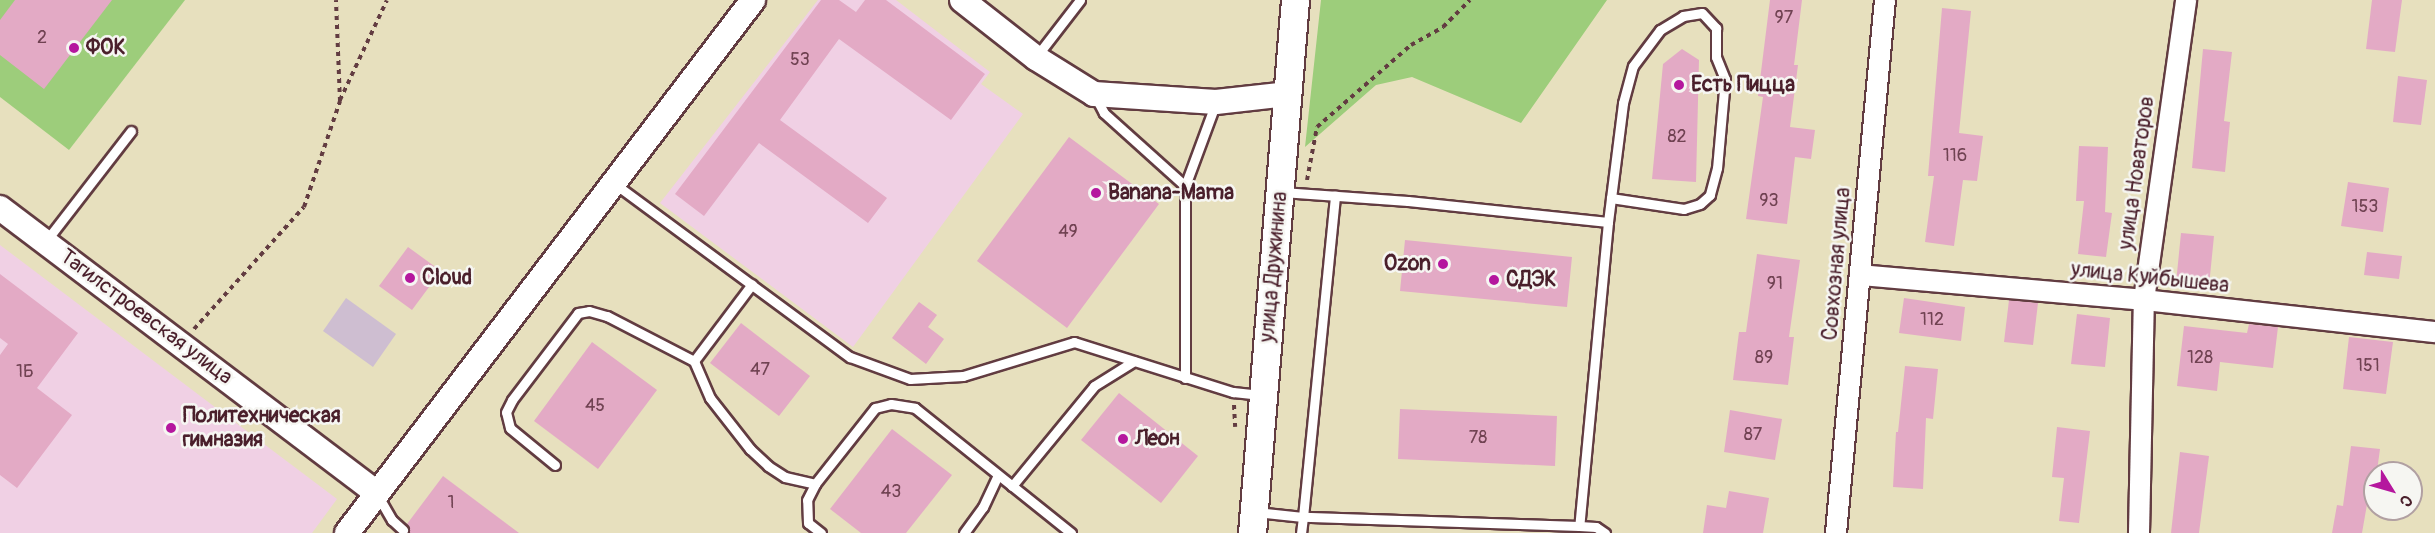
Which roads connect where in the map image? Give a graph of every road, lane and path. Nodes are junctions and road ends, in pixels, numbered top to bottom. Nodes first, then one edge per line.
1 (336, 0) edge
2 (387, 0) edge
3 (753, 0) edge
4 (962, 0) edge
5 (1080, 0) edge
6 (1295, 0) edge
7 (1470, 0) edge
8 (1885, 0) edge
9 (2186, 0) edge
10 (1036, 58) junction
11 (1094, 94) junction
12 (1287, 94) junction
13 (340, 101) junction
14 (1216, 102) junction
15 (131, 131) dead end
16 (615, 184) junction
17 (1185, 186) junction
18 (1292, 193) junction
19 (1335, 196) junction
20 (1611, 198) junction
21 (0, 207) edge
22 (1608, 222) junction
23 (46, 241) junction
24 (1860, 275) junction
25 (752, 284) junction
26 (2145, 300) junction
27 (2435, 332) edge
28 (181, 343) junction
29 (694, 361) junction
30 (1134, 361) junction
31 (1185, 378) junction
32 (1263, 395) junction
33 (555, 465) dead end
34 (998, 475) junction
35 (814, 484) junction
36 (1012, 486) junction
37 (376, 492) junction
38 (1303, 518) junction
39 (1252, 522) edge
40 (1579, 526) junction
41 (403, 530) dead end
42 (346, 533) edge
43 (821, 533) edge
44 (964, 533) edge
45 (1071, 533) edge
46 (1301, 533) edge
47 (1605, 533) edge
48 (1836, 533) edge
49 (2139, 533) edge

1 - 13 path
2 - 13 path
3 - 16 street
4 - 10 street
5 - 10 lane
6 - 12 main road, улица Дружинина
7 - 18 path
8 - 24 street, Совхозная улица
9 - 26 street, улица Новаторов
10 - 11 street
11 - 14 street
11 - 17 lane
12 - 14 street
12 - 18 main road, улица Дружинина
13 - 28 path
14 - 17 lane
15 - 23 lane
16 - 25 lane
16 - 37 street
17 - 31 lane
18 - 19 lane
18 - 32 main road, улица Дружинина
19 - 22 lane
19 - 38 lane
20 - 20 lane
20 - 22 lane
21 - 23 street, Тагилстроевская улица
22 - 40 lane
23 - 28 street, Тагилстроевская улица
24 - 26 street, улица Куйбышева
24 - 48 street, Совхозная улица
25 - 29 lane
25 - 30 lane
26 - 27 street, улица Куйбышева
26 - 49 street, улица Новаторов
28 - 37 street, Тагилстроевская улица
29 - 33 lane
29 - 35 lane
30 - 31 lane
30 - 36 lane
31 - 32 lane
32 - 39 main road, улица Дружинина
34 - 35 lane
34 - 36 lane
34 - 44 lane
35 - 43 lane
36 - 45 lane
37 - 41 lane
37 - 42 street
38 - 39 lane
38 - 40 lane
38 - 46 lane
40 - 47 lane

